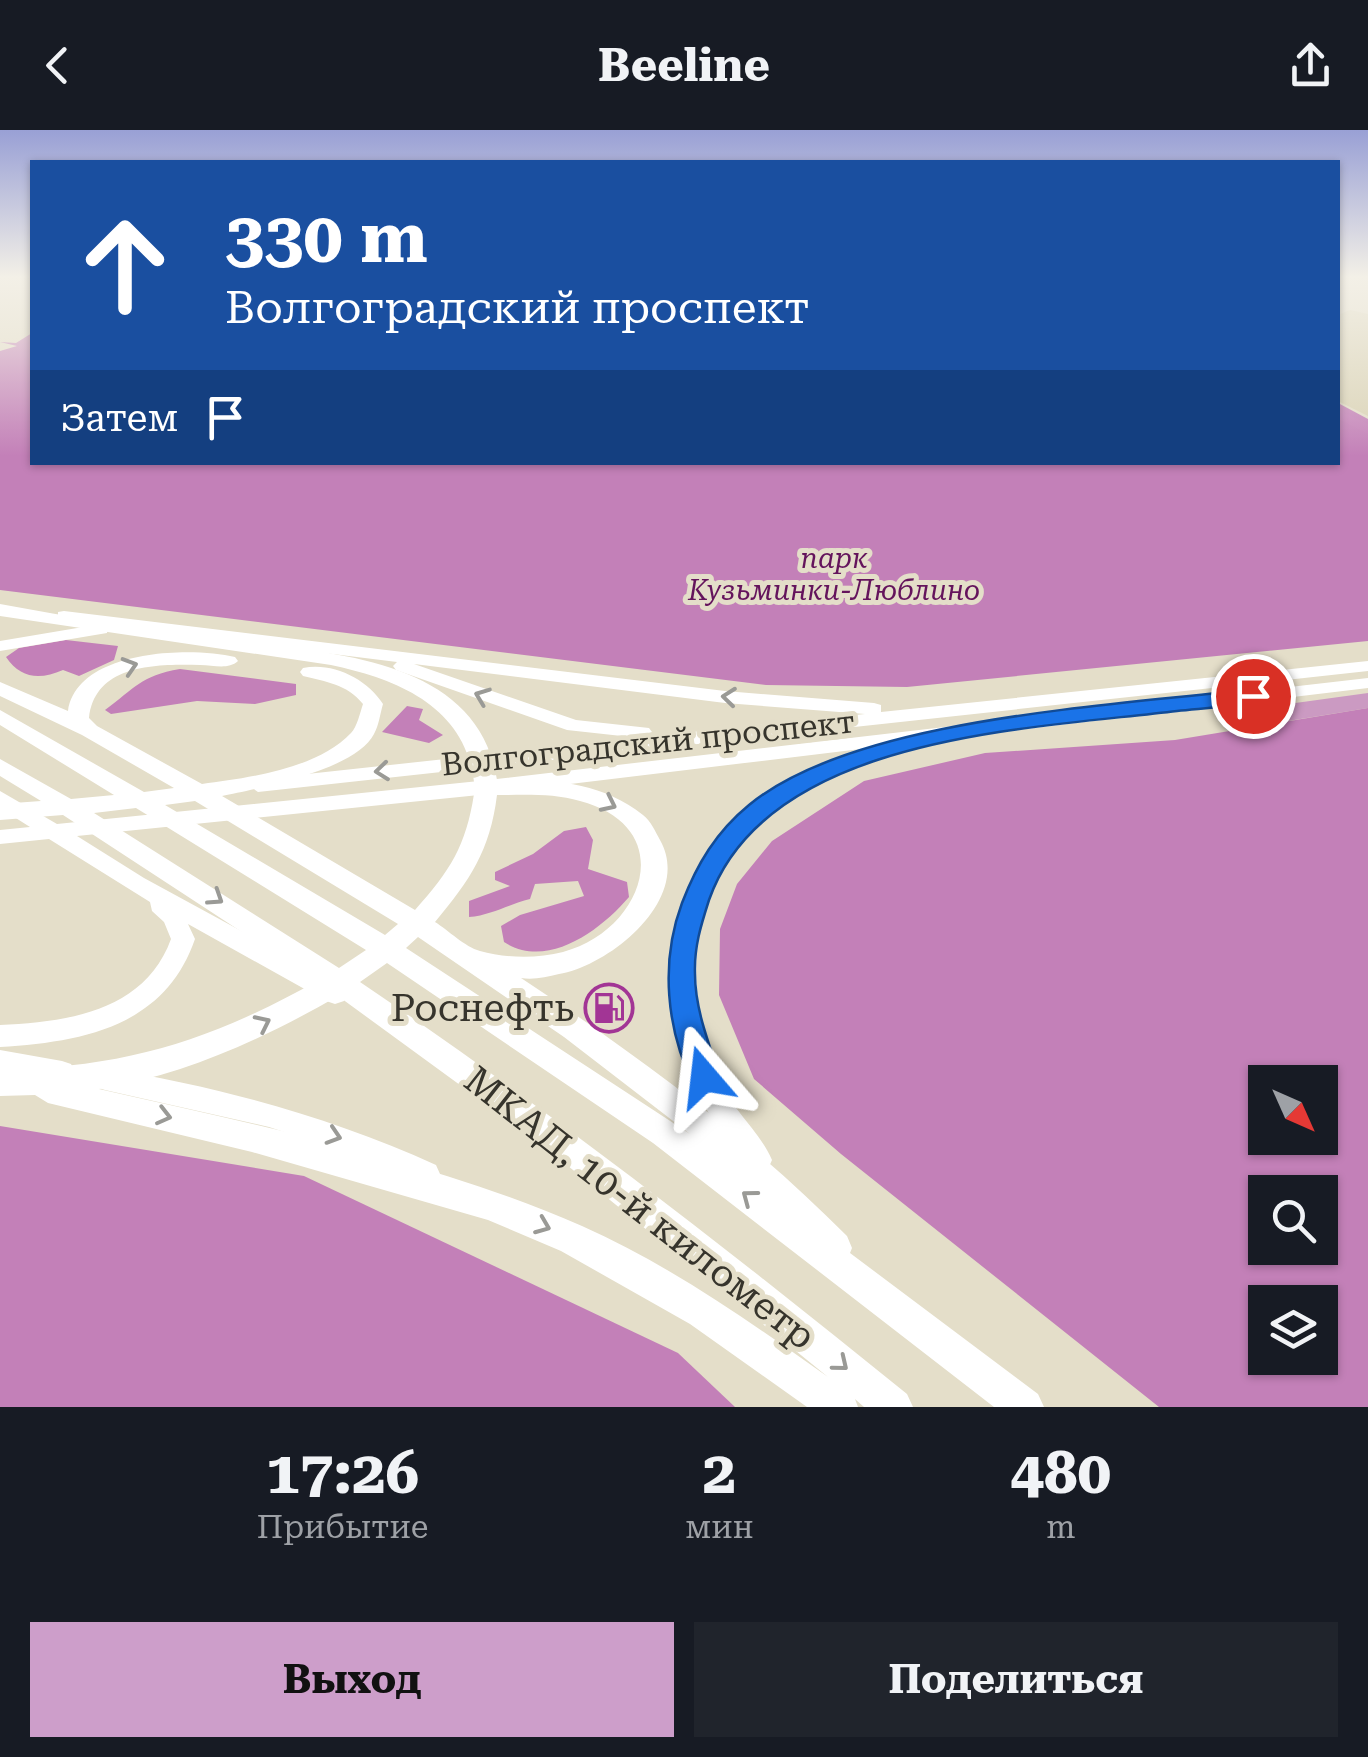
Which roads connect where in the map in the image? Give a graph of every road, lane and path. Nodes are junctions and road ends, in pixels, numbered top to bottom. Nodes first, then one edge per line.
1 (0, 610) edge
2 (0, 646) edge
3 (1368, 666) edge
4 (1368, 683) edge
5 (0, 688) edge
6 (966, 709) junction
7 (0, 716) edge
8 (1006, 726) junction
9 (89, 730) junction
10 (704, 736) junction
11 (0, 766) edge
12 (226, 788) junction
13 (479, 788) junction
14 (0, 798) edge
15 (0, 812) edge
16 (0, 837) edge
17 (136, 884) junction
18 (465, 952) junction
19 (410, 1031) junction
20 (0, 1036) edge
21 (0, 1062) edge
22 (0, 1082) edge
23 (781, 1190) junction
24 (491, 1206) junction
25 (911, 1318) junction
26 (839, 1407) edge
27 (894, 1407) edge
28 (1026, 1407) edge

6 -> 1 main road
22 -> 1 highway
10 -> 2 main road
3 - 6 main road, Волгоградский проспект
4 - 8 main road, Волгоградский проспект
5 - 9 highway
6 - 10 main road, Волгоградский проспект
25 -> 7 highway, МКАД, 10-й километр
8 - 13 main road, Волгоградский проспект
8 - 23 main road
9 -> 12 highway
9 - 18 highway
10 -> 12 main road, Волгоградский проспект
11 -> 19 highway, МКАД, 10-й километр
12 - 15 highway
13 - 16 main road, Волгоградский проспект
13 -> 18 highway
14 - 17 main road
17 - 19 main road
17 - 20 main road
18 - 23 highway
19 -> 27 highway, МКАД, 10-й километр
21 -> 24 main road
22 -> 24 highway
23 - 25 highway
24 -> 26 highway
25 - 28 highway, МКАД, 10-й километр

